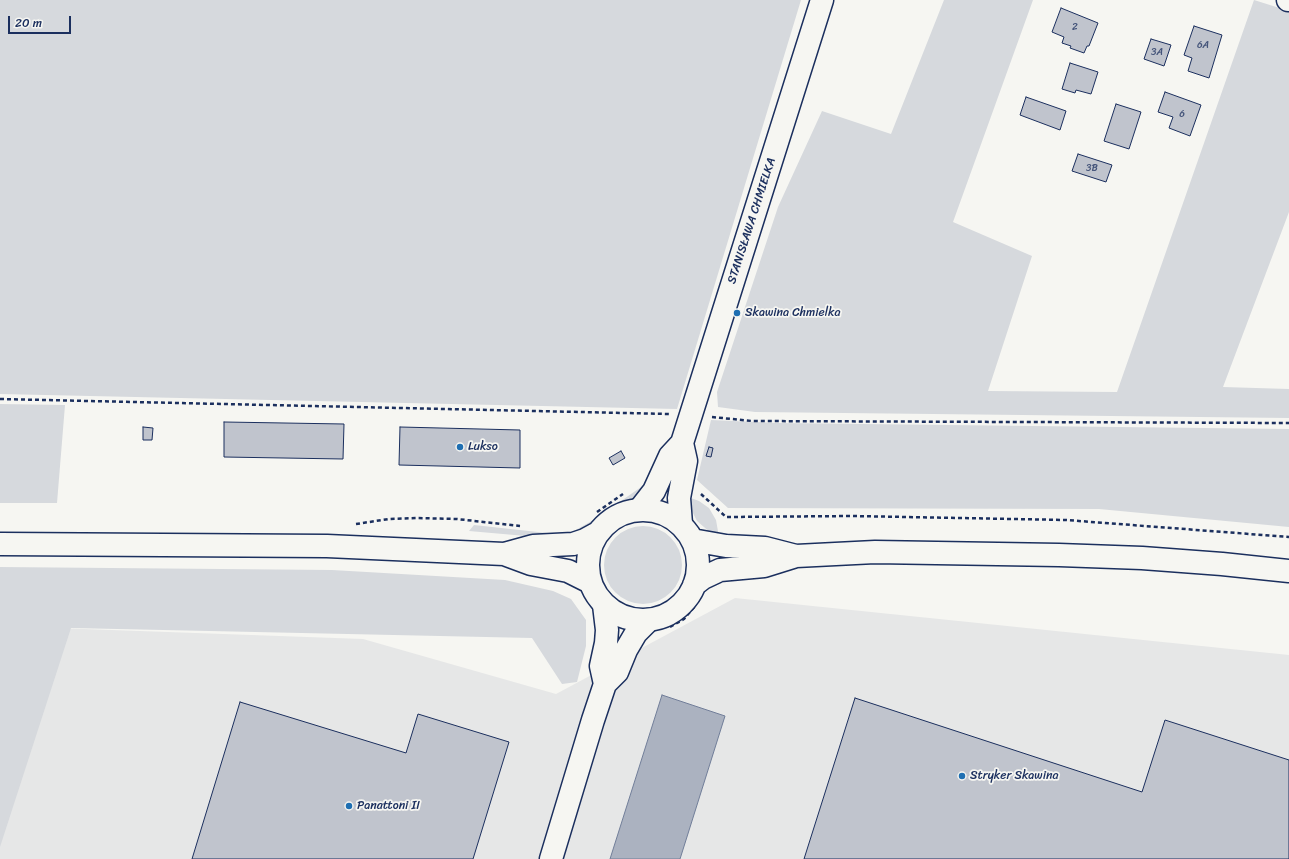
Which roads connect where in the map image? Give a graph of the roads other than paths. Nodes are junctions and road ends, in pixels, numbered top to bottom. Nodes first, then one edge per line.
1 (822, 0) edge
2 (682, 443) junction
3 (640, 509) junction
4 (596, 524) junction
5 (686, 532) junction
6 (0, 544) edge
7 (504, 554) junction
8 (796, 556) junction
9 (1289, 571) edge
10 (590, 582) junction
11 (696, 593) junction
12 (604, 605) junction
13 (657, 624) junction
14 (605, 684) junction
15 (551, 859) edge

1 - 2 main road, STANISŁAWA CHMIELKA
2 - 3 main road, STANISŁAWA CHMIELKA
2 - 5 main road, STANISŁAWA CHMIELKA
3 - 4 main road
3 - 5 main road
4 - 7 main road
4 - 10 main road
5 - 8 main road
5 - 11 main road
6 - 7 main road
7 - 10 main road
8 - 9 main road
8 - 11 main road
10 - 12 main road
11 - 13 main road
12 - 13 main road
12 - 14 main road
13 - 14 main road
14 - 15 main road

